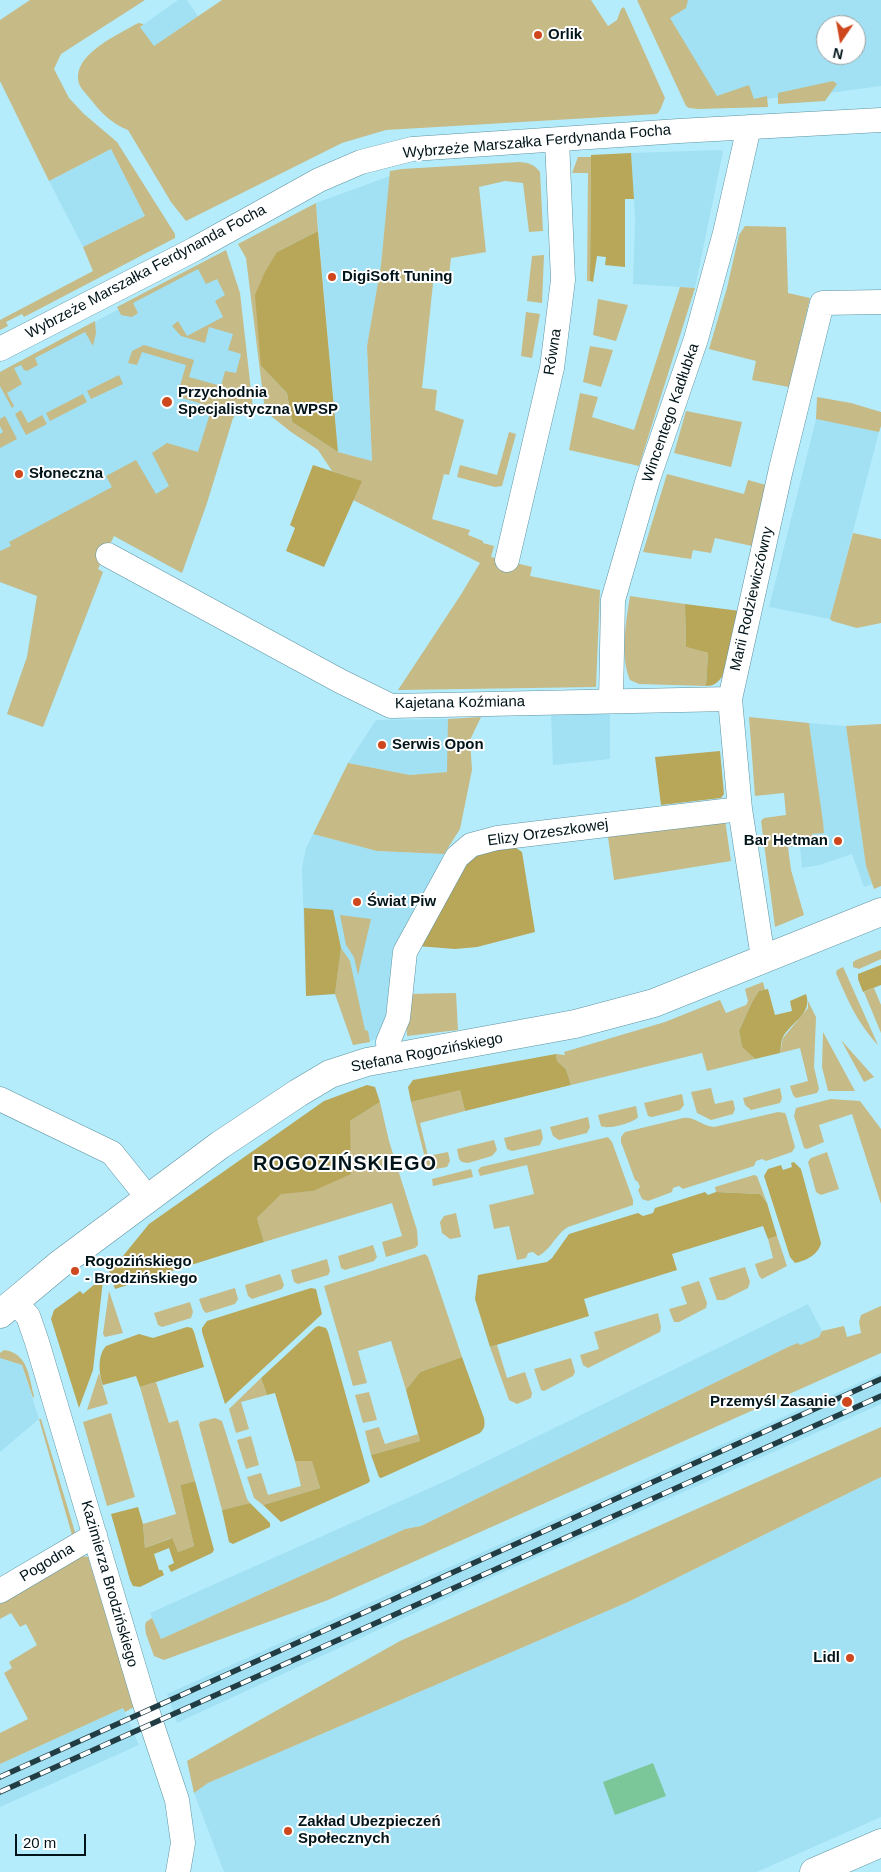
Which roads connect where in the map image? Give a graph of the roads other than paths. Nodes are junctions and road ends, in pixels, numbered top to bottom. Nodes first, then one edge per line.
1 (881, 120) edge
2 (749, 127) junction
3 (557, 140) junction
4 (881, 302) edge
5 (0, 349) edge
6 (108, 555) dead end
7 (507, 560) dead end
8 (730, 699) junction
9 (611, 700) junction
10 (740, 809) junction
11 (881, 912) edge
12 (763, 958) junction
13 (389, 1058) junction
14 (0, 1099) edge
15 (148, 1198) junction
16 (7, 1308) edge
17 (95, 1535) junction
18 (0, 1591) edge
19 (881, 1842) edge
20 (178, 1872) edge
21 (814, 1872) edge

1 - 2 street, Wybrzeże Marszałka Ferdynanda Focha
2 - 3 street, Wybrzeże Marszałka Ferdynanda Focha
2 - 9 street, Wincentego Kadłubka
3 - 5 street, Wybrzeże Marszałka Ferdynanda Focha
3 - 7 street, Równa
4 - 8 street, Marii Rodziewiczówny
6 - 9 street, Kajetana Koźmiana
8 - 9 street, Kajetana Koźmiana
8 - 10 street, Marii Rodziewiczówny
10 - 12 street, Marii Rodziewiczówny
10 - 13 street, Elizy Orzeszkowej
11 - 12 street, Stefana Rogozińskiego
12 - 13 street, Stefana Rogozińskiego
13 - 15 street, Stefana Rogozińskiego
14 - 15 street
15 - 16 street, Stefana Rogozińskiego
16 - 17 street, Kazimierza Brodzińskiego
17 - 18 street, Pogodna
17 - 20 street, Kazimierza Brodzińskiego
19 - 21 street

